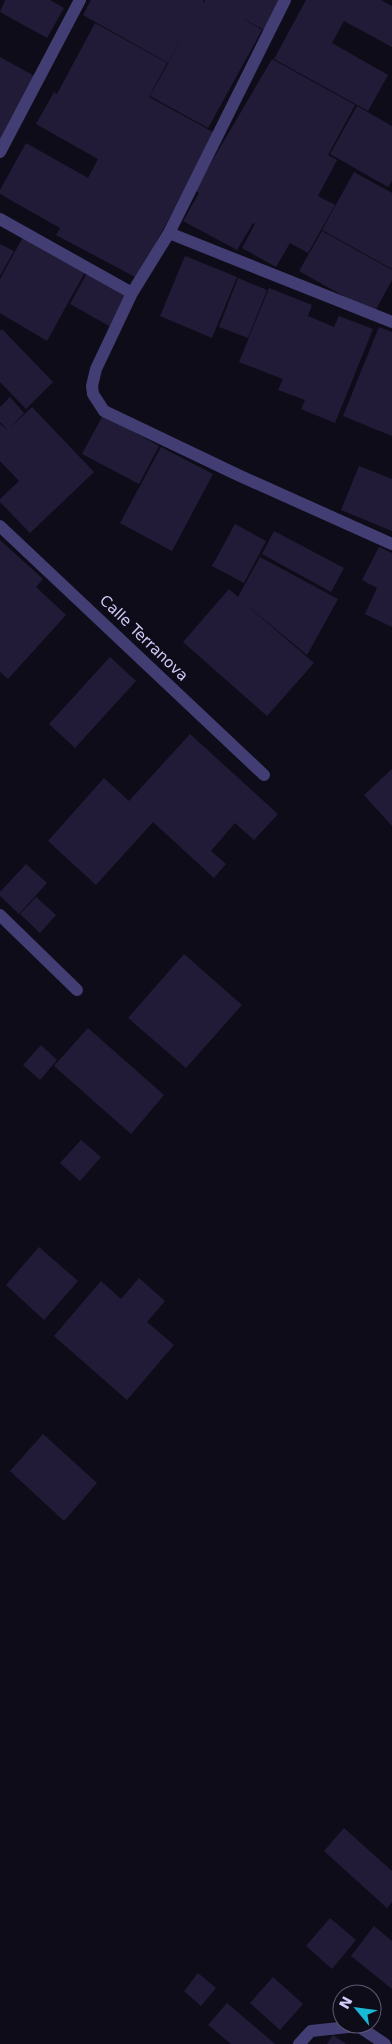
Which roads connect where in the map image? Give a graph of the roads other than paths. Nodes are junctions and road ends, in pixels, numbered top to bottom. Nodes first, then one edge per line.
1 (80, 0) edge
2 (285, 0) edge
3 (0, 152) edge
4 (0, 219) edge
5 (169, 233) junction
6 (132, 293) junction
7 (392, 322) edge
8 (0, 526) edge
9 (392, 544) edge
10 (264, 775) dead end
11 (0, 915) edge
12 (77, 990) dead end
13 (299, 2044) edge
14 (385, 2044) edge

1 - 3 street
2 - 5 street
4 - 6 street
5 - 6 street
5 - 7 street
6 - 9 street
8 - 10 street, Calle Terranova
11 - 12 street
13 - 14 street

